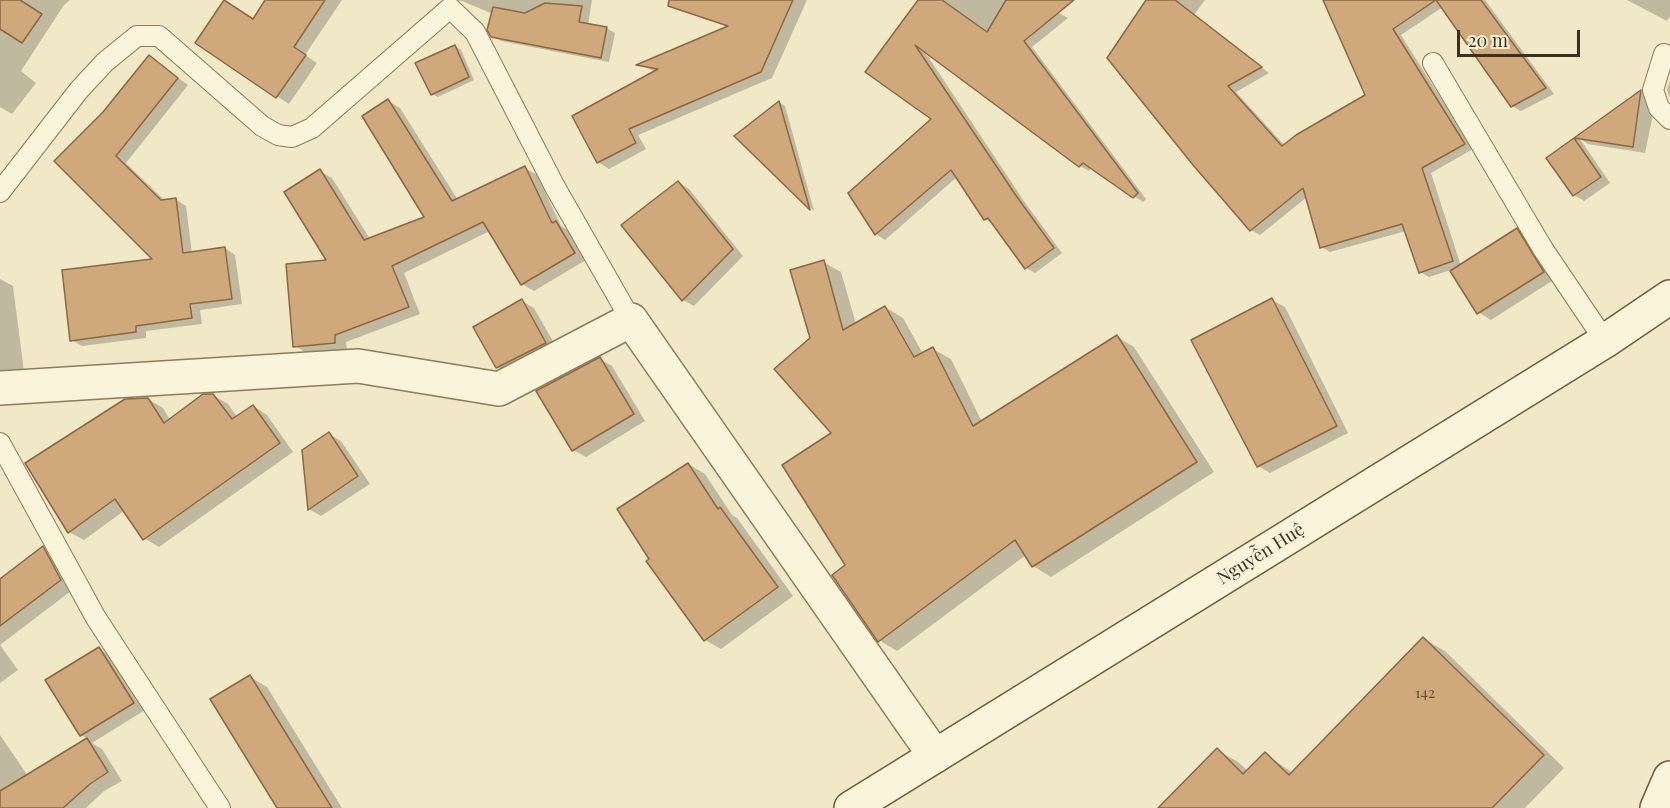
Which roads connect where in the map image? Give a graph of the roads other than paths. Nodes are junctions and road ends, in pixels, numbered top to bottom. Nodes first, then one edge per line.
1 (1664, 54) dead end
2 (1433, 63) dead end
3 (1670, 118) edge
4 (0, 192) edge
5 (1670, 297) edge
6 (631, 320) junction
7 (1605, 341) junction
8 (0, 388) edge
9 (0, 443) edge
10 (935, 756) junction
11 (1670, 778) edge
12 (220, 808) edge
13 (851, 808) edge
14 (1657, 808) edge

1 - 3 lane
2 - 7 lane
4 - 6 lane
5 - 7 street, Nguyễn Huệ
6 - 8 street
6 - 10 street
7 - 10 street, Nguyễn Huệ
9 - 12 lane
10 - 13 street, Nguyễn Huệ
11 - 14 street

